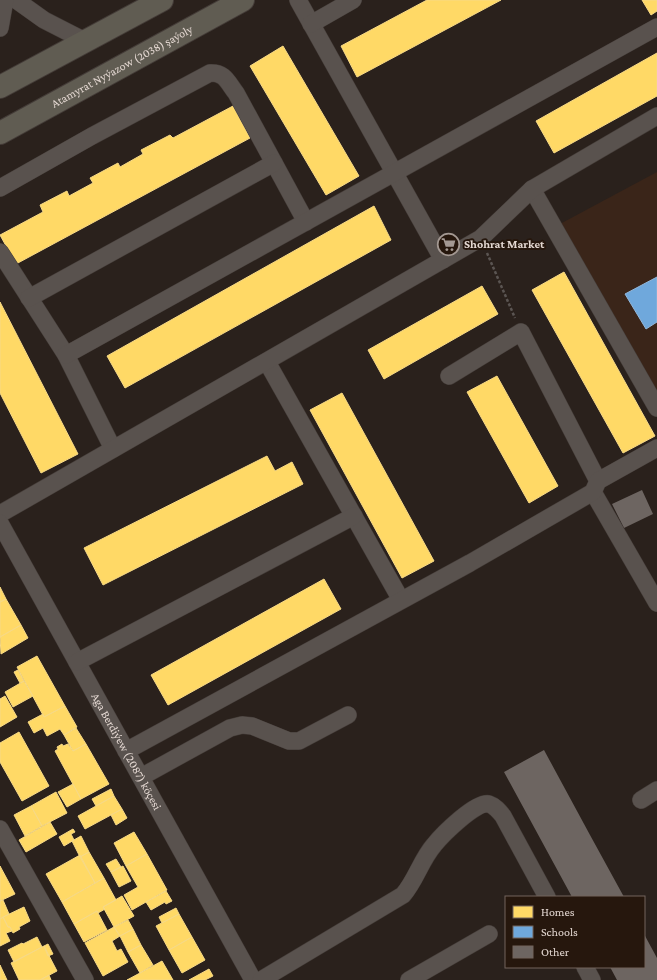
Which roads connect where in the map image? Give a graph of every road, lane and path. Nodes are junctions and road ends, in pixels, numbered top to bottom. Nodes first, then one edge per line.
1 (5, 0) edge
2 (16, 0) edge
3 (162, 0) edge
4 (243, 0) edge
5 (298, 0) edge
6 (353, 0) edge
7 (311, 24) junction
8 (657, 27) edge
9 (0, 28) edge
10 (86, 41) junction
11 (0, 87) edge
12 (657, 116) edge
13 (0, 133) edge
14 (274, 163) junction
15 (394, 173) junction
16 (0, 188) edge
17 (532, 189) junction
18 (306, 222) junction
19 (481, 238) junction
20 (0, 252) edge
21 (443, 260) junction
22 (29, 298) junction
23 (521, 332) junction
24 (66, 355) junction
25 (267, 362) junction
26 (449, 376) dead end
27 (657, 408) edge
28 (657, 448) edge
29 (113, 449) junction
30 (596, 486) junction
31 (0, 514) edge
32 (354, 516) junction
33 (0, 523) edge
34 (401, 600) junction
35 (657, 604) edge
36 (77, 662) junction
37 (348, 715) dead end
38 (126, 750) junction
39 (140, 777) junction
40 (657, 790) edge
41 (641, 800) dead end
42 (0, 829) edge
43 (546, 896) edge
44 (489, 934) dead end
45 (585, 968) edge
46 (82, 979) edge
47 (253, 980) edge
48 (261, 980) edge
49 (409, 980) edge
50 (592, 980) edge

1 - 9 street
2 - 10 street
3 - 10 main road
4 - 13 main road, Atamyrat Nyýazow (2038) şaýoly
5 - 7 street
6 - 7 street
7 - 15 street
8 - 15 street
10 - 11 main road
12 - 17 street
14 - 16 street
14 - 18 street
14 - 22 street
15 - 18 street
15 - 21 street
17 - 19 street
17 - 27 street
18 - 24 street
19 - 21 street
19 - 23 path
20 - 22 street
21 - 25 street
22 - 24 street
23 - 26 street
23 - 30 street
24 - 29 street
25 - 29 street
25 - 32 street
28 - 30 street
29 - 31 street
30 - 34 street
30 - 35 street
32 - 34 street
32 - 36 street
33 - 36 street, Aga Berdiýew (2087) köçesi
34 - 38 street
36 - 38 street, Aga Berdiýew (2087) köçesi
37 - 39 street
38 - 39 street, Aga Berdiýew (2087) köçesi
39 - 47 street, Aga Berdiýew (2087) köçesi
40 - 41 street
42 - 46 street
43 - 48 street
44 - 49 street
45 - 50 street

